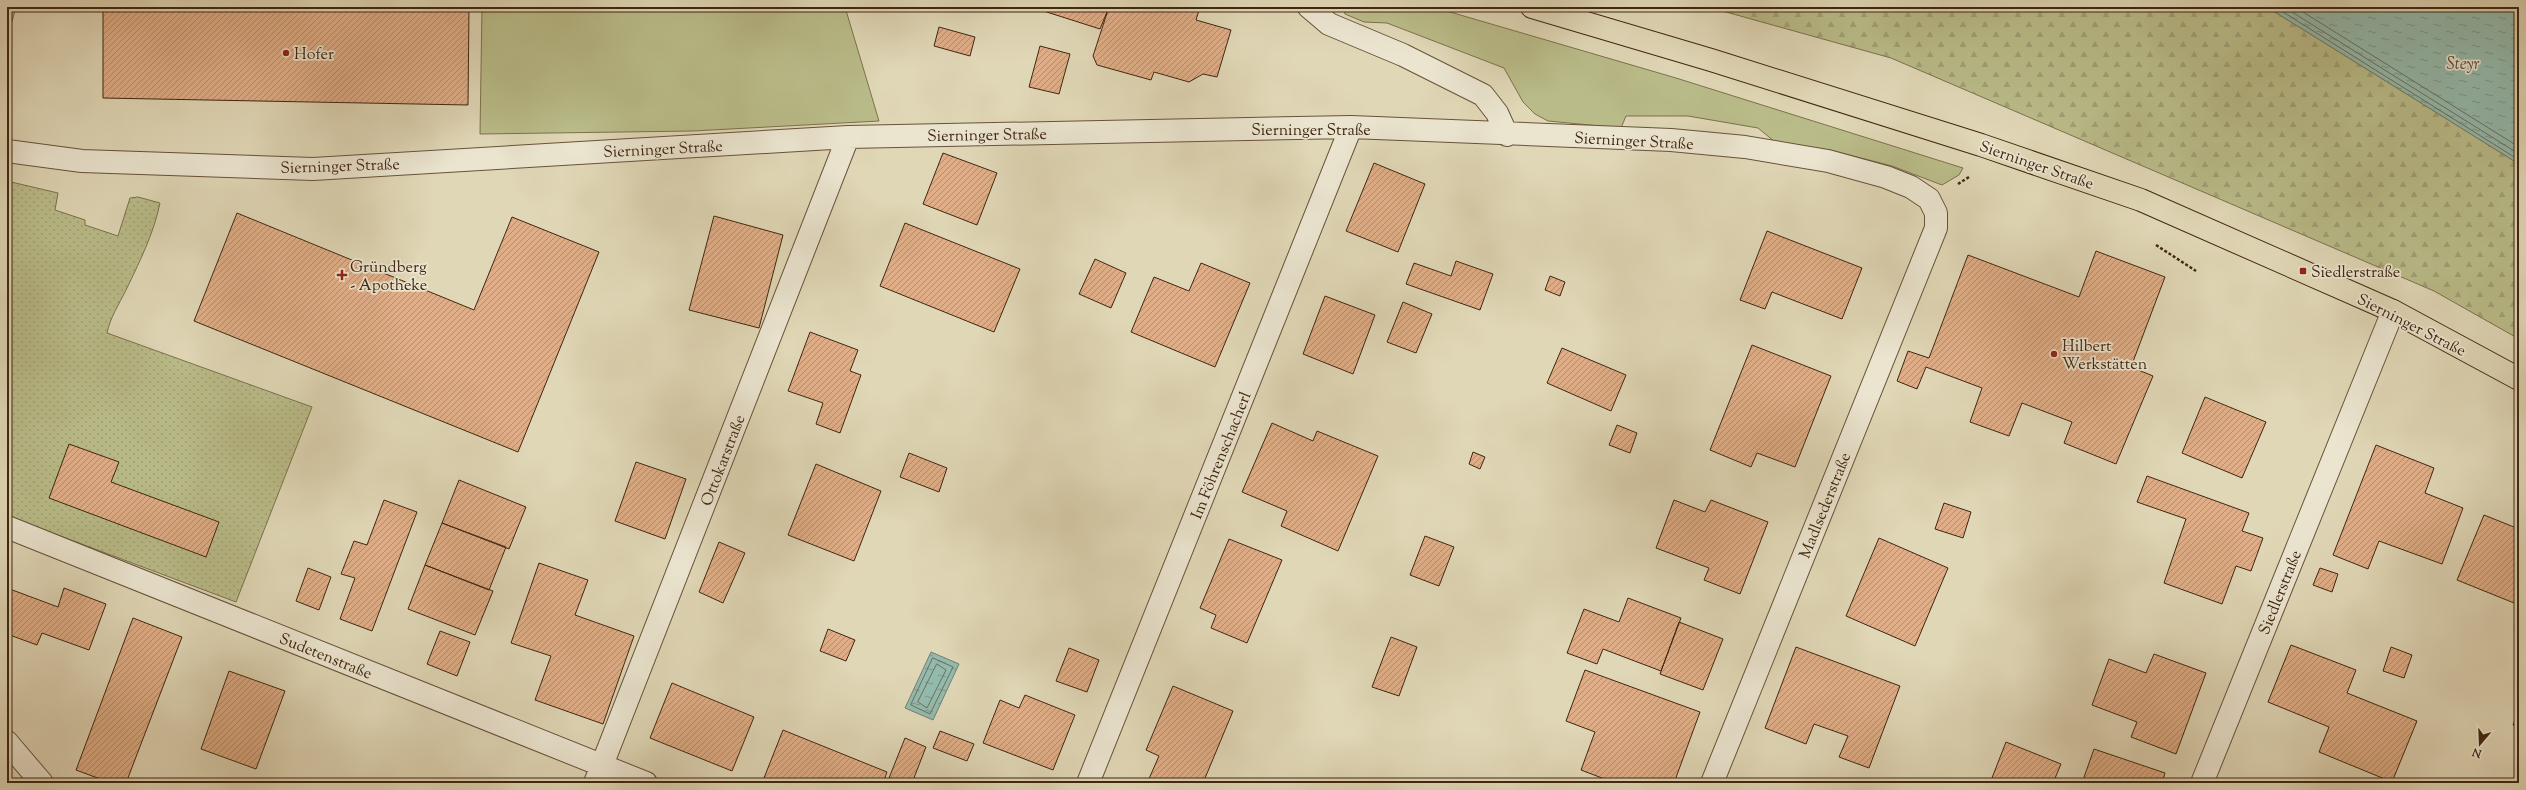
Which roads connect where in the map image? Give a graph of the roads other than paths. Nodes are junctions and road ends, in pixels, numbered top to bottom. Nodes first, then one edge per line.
1 (1310, 7) edge
2 (1532, 7) edge
3 (1351, 127) junction
4 (1507, 135) junction
5 (848, 137) junction
6 (7, 151) edge
7 (1936, 228) joint
8 (2393, 311) junction
9 (2519, 379) edge
10 (7, 526) edge
11 (7, 742) edge
12 (599, 774) edge
13 (42, 783) edge
14 (646, 783) edge
15 (1088, 783) edge
16 (1712, 783) edge
17 (2202, 783) edge

1 - 4 street
2 - 8 main road, Sierninger Straße
3 - 4 street, Sierninger Straße
3 - 5 street, Sierninger Straße
3 - 15 street, Im Föhrenschacherl
4 - 7 street, Sierninger Straße
5 - 6 street, Sierninger Straße
5 - 12 street, Ottokarstraße
7 - 16 street, Madlsederstraße
8 - 9 main road, Sierninger Straße
8 - 17 street, Siedlerstraße
10 - 12 street, Sudetenstraße
11 - 13 street
12 - 14 street, Sudetenstraße

